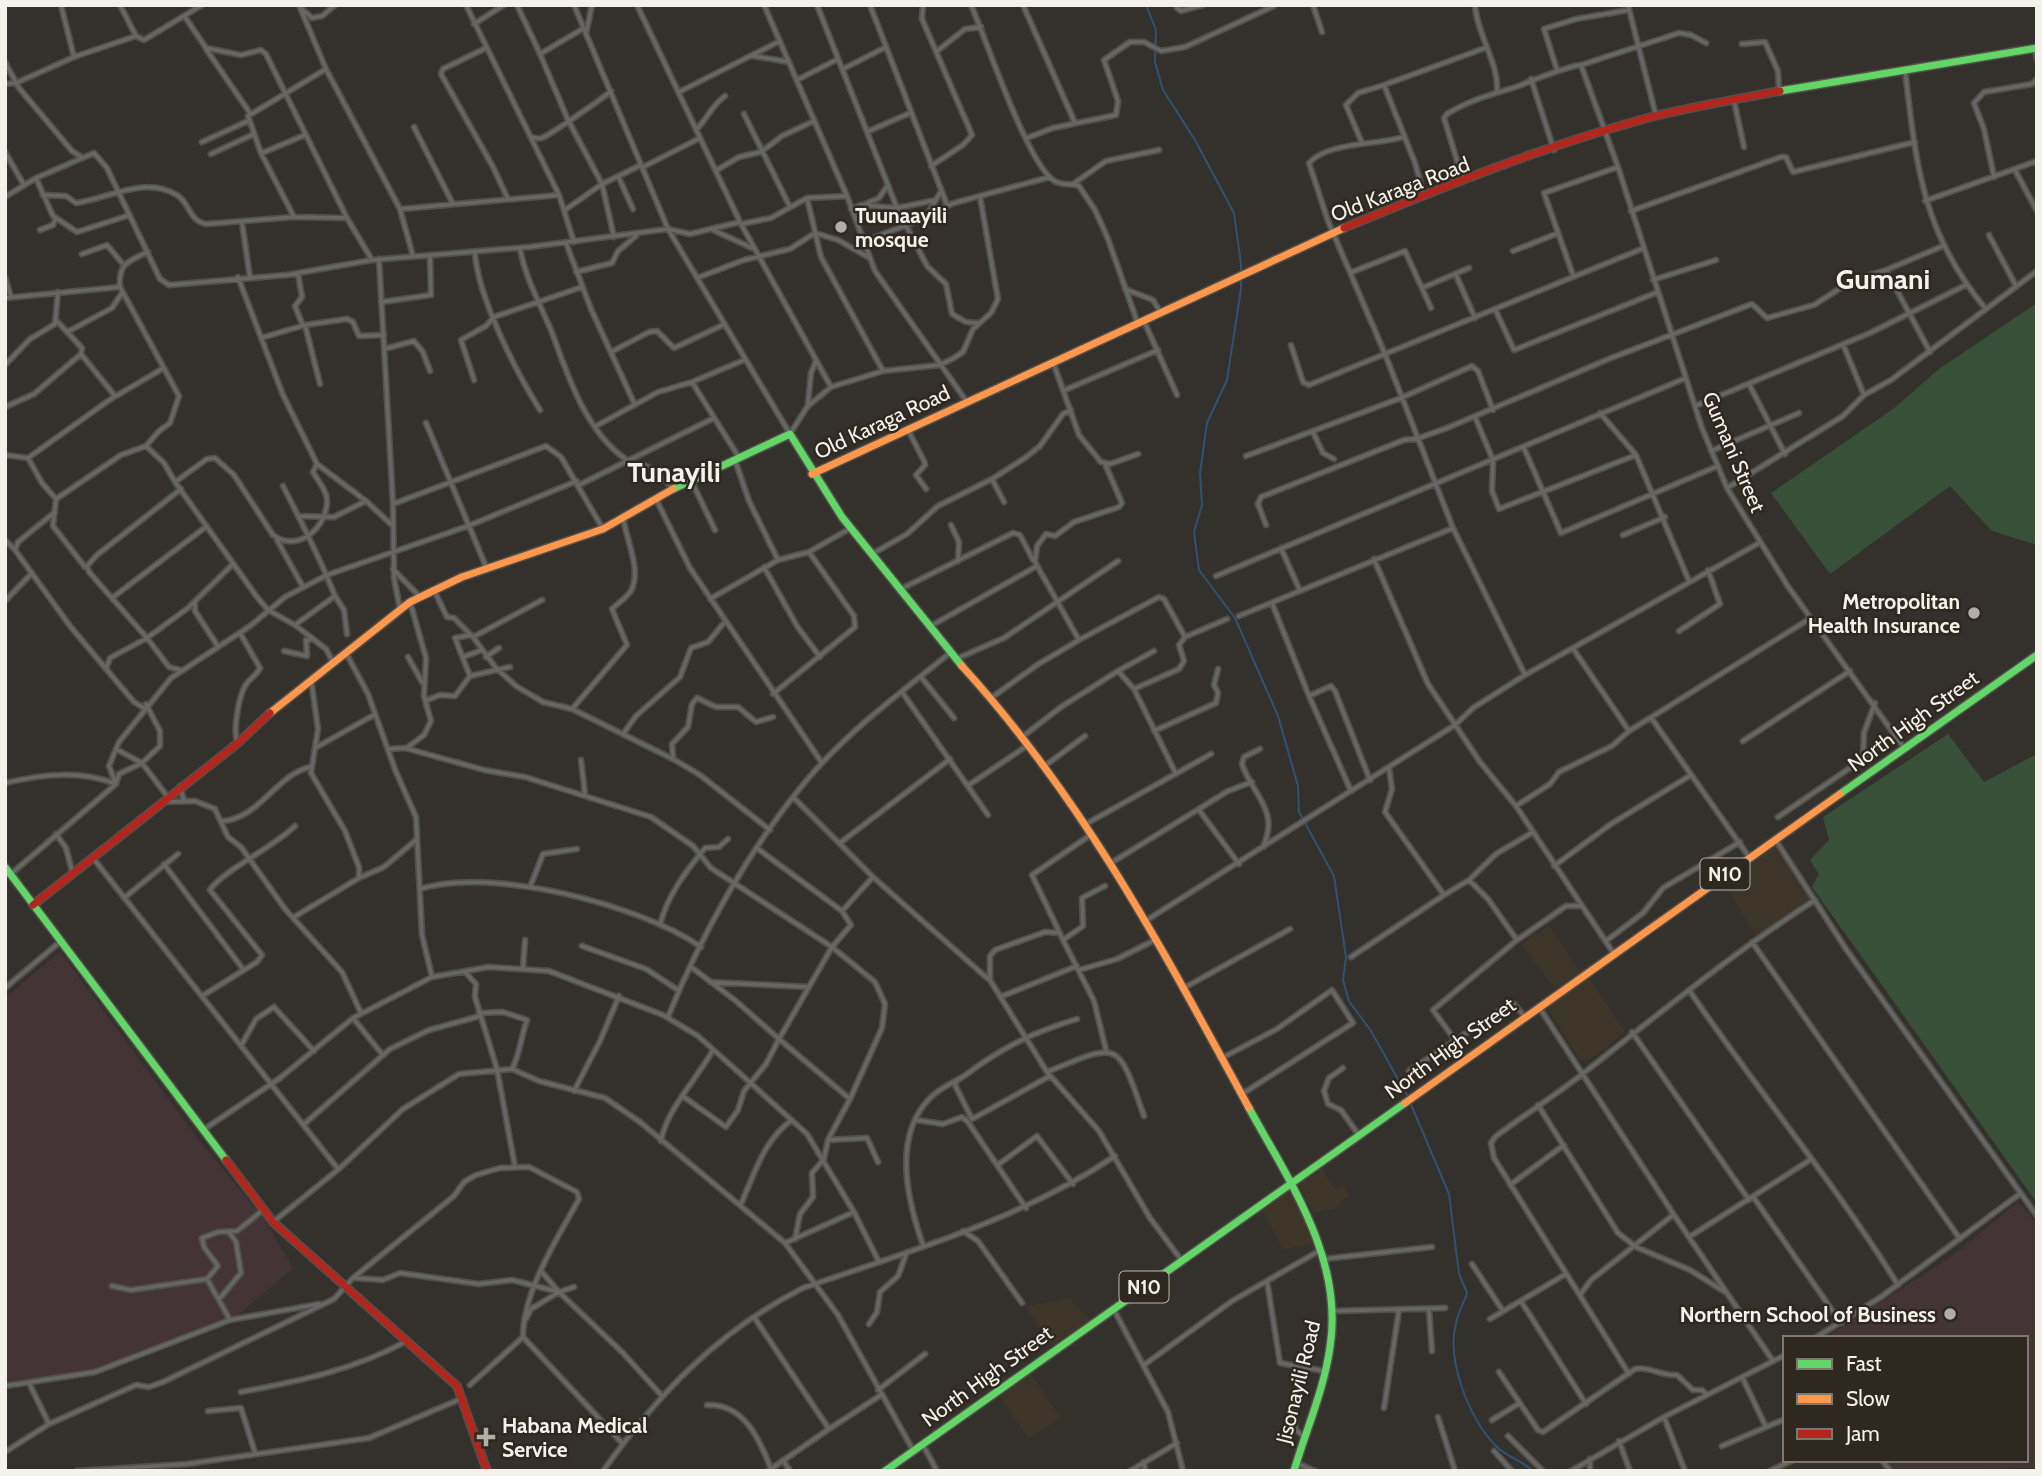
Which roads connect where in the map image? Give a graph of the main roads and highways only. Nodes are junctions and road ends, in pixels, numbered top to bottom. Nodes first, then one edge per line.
1 (2036, 48) edge
2 (812, 474) junction
3 (2037, 655) edge
4 (9, 870) edge
5 (33, 905) junction
6 (1290, 1183) junction
7 (1295, 1467) edge
8 (487, 1471) edge
9 (885, 1471) edge

1 - 2 main road, Old Karaga Road
2 - 5 main road, Jisonayili Road
2 - 6 main road, Jisonayili Road
3 - 6 main road, North High Street / N10
4 - 5 main road
5 - 8 main road
6 - 7 main road, Jisonayili Road
6 - 9 main road, North High Street / N10

